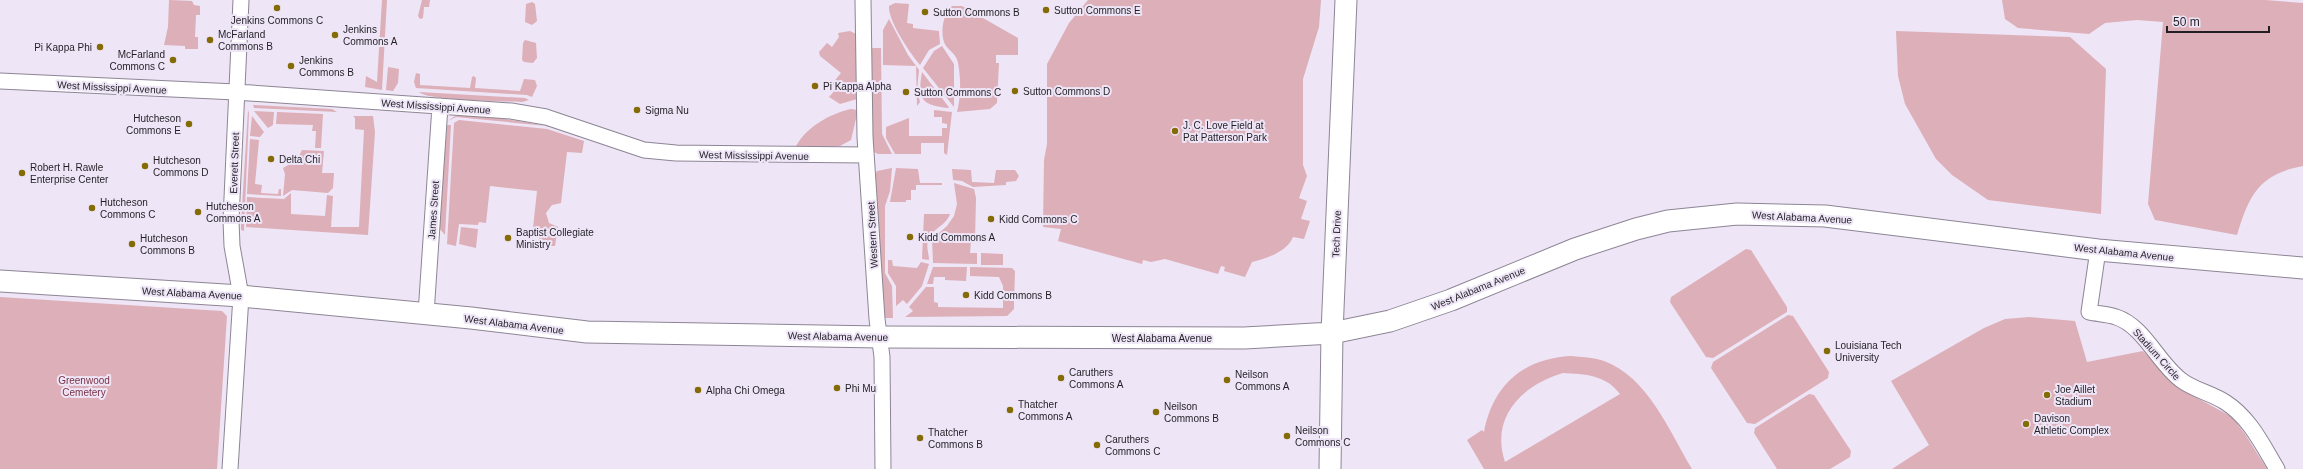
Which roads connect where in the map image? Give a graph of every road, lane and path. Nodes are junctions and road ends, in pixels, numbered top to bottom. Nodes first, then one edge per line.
1 (241, 0) edge
2 (862, 0) edge
3 (1346, 0) edge
4 (0, 81) edge
5 (236, 92) junction
6 (440, 106) junction
7 (866, 156) junction
8 (2098, 250) junction
9 (2303, 268) edge
10 (0, 281) edge
11 (241, 296) junction
12 (426, 314) junction
13 (1332, 333) junction
14 (880, 337) junction
15 (230, 469) edge
16 (883, 469) edge
17 (1330, 469) edge
18 (2277, 469) edge

1 - 5 street, Everett Street
2 - 7 street, Western Street
3 - 13 main road, Tech Drive
4 - 5 street, West Mississippi Avenue
5 - 6 street, West Mississippi Avenue
5 - 11 street, Everett Street
6 - 7 street, West Mississippi Avenue
6 - 12 street, James Street
7 - 14 street, Western Street
8 - 9 main road, West Alabama Avenue
8 - 13 main road, West Alabama Avenue
8 - 18 street, Stadium Circle
10 - 11 main road, West Alabama Avenue
11 - 12 main road, West Alabama Avenue
11 - 15 street, Everett Street
12 - 14 main road, West Alabama Avenue
13 - 14 main road, West Alabama Avenue
13 - 17 main road, Tech Drive
14 - 16 street, Western Street

